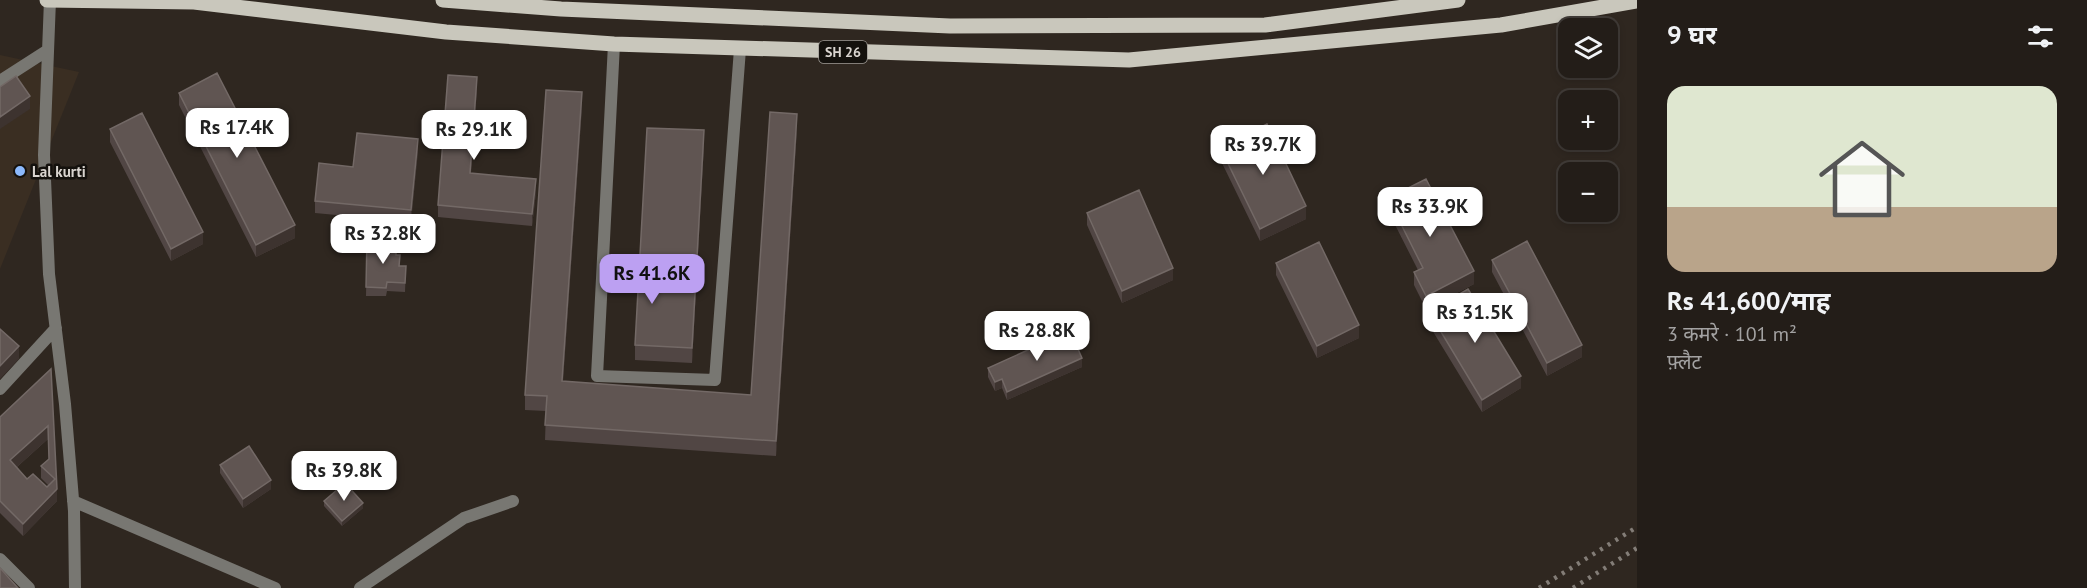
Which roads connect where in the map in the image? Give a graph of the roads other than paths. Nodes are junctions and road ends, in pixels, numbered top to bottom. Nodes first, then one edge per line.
1 (48, 0) edge
2 (443, 0) edge
3 (1458, 0) edge
4 (194, 1) edge
5 (1637, 1) edge
6 (614, 44) junction
7 (740, 49) junction
8 (48, 50) junction
9 (0, 81) edge
10 (56, 328) junction
11 (0, 389) edge
12 (73, 501) junction
13 (513, 501) dead end
14 (0, 559) edge
15 (29, 588) edge
16 (75, 588) edge
17 (275, 588) edge
18 (360, 588) edge

1 - 4 main road, SH 26
1 - 8 street
2 - 3 main road
4 - 6 main road, SH 26
5 - 7 main road, SH 26
6 - 7 main road, SH 26
6 - 7 street
8 - 9 street
8 - 10 street
10 - 11 street
10 - 12 street
12 - 16 street
12 - 17 street
13 - 18 street
14 - 15 street

